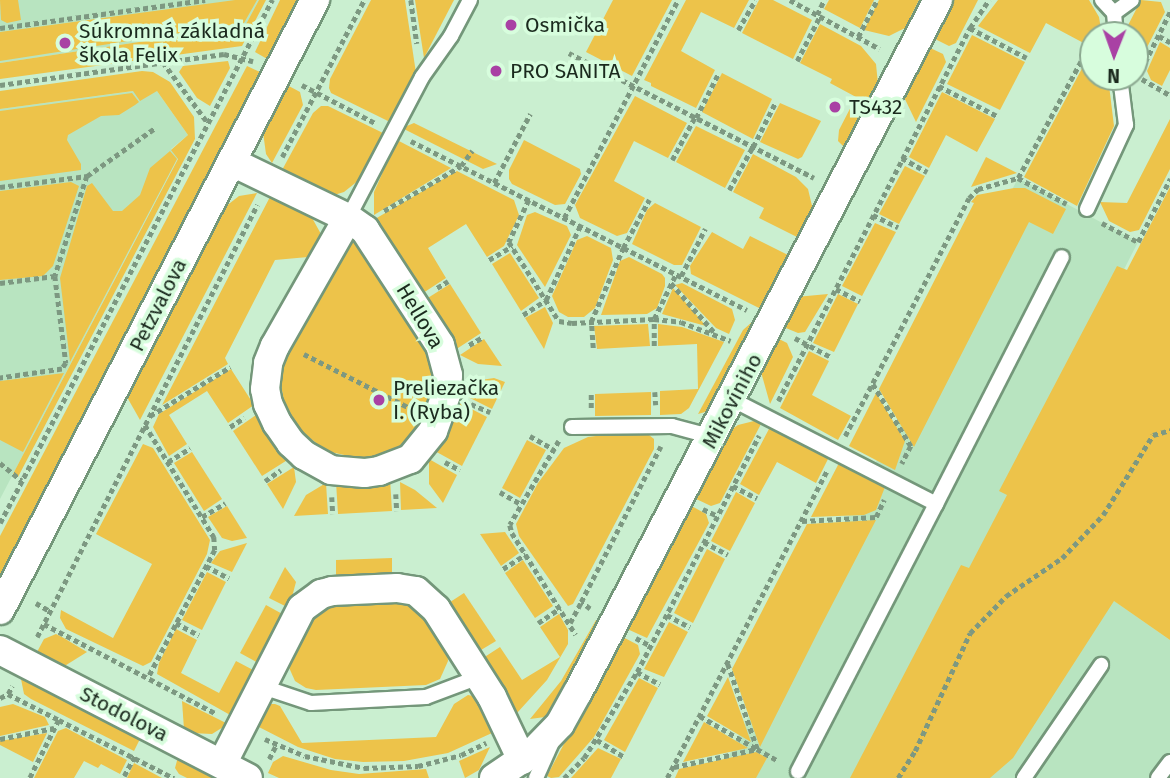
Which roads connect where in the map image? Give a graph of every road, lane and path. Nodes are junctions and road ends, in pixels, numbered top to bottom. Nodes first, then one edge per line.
1 (205, 0) edge
2 (272, 0) edge
3 (316, 0) edge
4 (364, 0) edge
5 (411, 0) edge
6 (470, 0) edge
7 (678, 0) edge
8 (755, 0) edge
9 (790, 0) edge
10 (824, 0) edge
11 (877, 0) edge
12 (938, 0) edge
13 (989, 0) edge
14 (1102, 0) edge
15 (1132, 0) edge
16 (166, 3) edge
17 (1170, 12) edge
18 (1114, 13) junction
19 (818, 15) junction
20 (1115, 21) edge
21 (970, 28) junction
22 (0, 29) edge
23 (738, 30) dead end
24 (1158, 36) junction
25 (858, 37) junction
26 (1170, 42) edge
27 (1149, 52) edge
28 (569, 53) dead end
29 (1027, 58) dead end
30 (797, 61) dead end
31 (163, 62) dead end
32 (906, 63) junction
33 (1079, 65) edge
34 (719, 72) dead end
35 (422, 77) junction
36 (1149, 83) edge
37 (633, 86) junction
38 (939, 86) junction
39 (1122, 91) edge
40 (1170, 95) edge
41 (776, 101) dead end
42 (530, 114) dead end
43 (997, 116) dead end
44 (695, 118) junction
45 (208, 123) junction
46 (155, 128) dead end
47 (752, 148) junction
48 (472, 151) dead end
49 (902, 159) junction
50 (672, 160) dead end
51 (232, 162) junction
52 (927, 172) dead end
53 (86, 176) junction
54 (1018, 178) junction
55 (1170, 179) edge
56 (270, 180) junction
57 (494, 183) dead end
58 (0, 187) edge
59 (729, 190) dead end
60 (839, 191) junction
61 (529, 200) dead end
62 (649, 200) dead end
63 (1086, 211) junction
64 (873, 215) junction
65 (564, 218) dead end
66 (354, 222) junction
67 (580, 226) dead end
68 (898, 227) dead end
69 (705, 229) dead end
70 (512, 246) junction
71 (1062, 257) dead end
72 (489, 260) dead end
73 (55, 276) junction
74 (0, 283) edge
75 (671, 283) junction
76 (835, 288) junction
77 (546, 300) junction
78 (860, 301) dead end
79 (523, 315) dead end
80 (654, 319) junction
81 (592, 322) junction
82 (717, 335) junction
83 (279, 340) junction
84 (732, 341) dead end
85 (807, 344) junction
86 (654, 346) dead end
87 (593, 348) dead end
88 (831, 357) dead end
89 (230, 367) dead end
90 (0, 377) edge
91 (733, 400) junction
92 (150, 416) junction
93 (769, 417) junction
94 (438, 422) junction
95 (145, 425) junction
96 (572, 427) joint
97 (1170, 430) edge
98 (530, 436) dead end
99 (713, 437) junction
100 (190, 448) dead end
101 (553, 449) junction
102 (837, 452) junction
103 (168, 462) junction
104 (0, 464) edge
105 (22, 481) junction
106 (733, 486) junction
107 (500, 492) dead end
108 (757, 498) dead end
109 (225, 503) dead end
110 (522, 503) junction
111 (936, 504) junction
112 (202, 517) junction
113 (0, 523) edge
114 (705, 542) junction
115 (526, 554) junction
116 (728, 555) dead end
117 (206, 566) junction
118 (503, 569) dead end
119 (229, 578) dead end
120 (581, 603) dead end
121 (560, 608) junction
122 (0, 610) edge
123 (50, 611) dead end
124 (667, 615) junction
125 (538, 622) dead end
126 (176, 623) junction
127 (44, 624) dead end
128 (569, 624) junction
129 (690, 627) dead end
130 (199, 635) dead end
131 (573, 645) dead end
132 (0, 650) edge
133 (727, 663) junction
134 (1101, 666) dead end
135 (637, 672) junction
136 (479, 677) junction
137 (148, 678) junction
138 (660, 684) dead end
139 (260, 686) junction
140 (8, 694) dead end
141 (700, 716) junction
142 (59, 720) junction
143 (240, 725) junction
144 (55, 728) junction
145 (509, 728) junction
146 (0, 739) edge
147 (596, 740) junction
148 (757, 748) junction
149 (623, 756) dead end
150 (133, 757) junction
151 (1170, 762) edge
152 (673, 767) junction
153 (529, 769) edge
154 (798, 771) joint
155 (236, 773) edge
156 (124, 776) dead end
157 (30, 778) edge
158 (174, 778) edge
159 (494, 778) edge
160 (564, 778) edge
161 (667, 778) edge
162 (898, 778) edge
163 (1024, 778) edge
164 (1158, 778) edge

1 - 16 path
2 - 45 path
3 - 51 street, Petzvalova
4 - 56 path
5 - 35 path
6 - 35 lane
7 - 37 path
8 - 23 path
9 - 19 path
10 - 19 path
11 - 25 path
12 - 32 street, Mikovíniho
13 - 21 path
14 - 18 lane
15 - 18 lane
16 - 22 path
17 - 24 path
18 - 20 lane
19 - 25 path
19 - 30 path
21 - 29 path
21 - 38 path
24 - 26 path
24 - 27 path
25 - 32 path
28 - 37 path
31 - 45 path
32 - 60 street, Mikovíniho
33 - 54 path
34 - 44 path
35 - 66 lane
36 - 40 path
37 - 44 path
37 - 65 path
38 - 43 path
38 - 49 path
39 - 63 lane
41 - 47 path
42 - 57 path
44 - 47 path
44 - 50 path
45 - 105 path
46 - 53 path
47 - 59 path
47 - 60 path
48 - 66 path
49 - 52 path
49 - 64 path
51 - 56 street, Hellova
51 - 122 street, Petzvalova
53 - 58 path
53 - 73 path
54 - 63 path
54 - 102 path
55 - 63 path
56 - 66 street, Hellova
56 - 92 path
60 - 91 street, Mikovíniho
61 - 70 path
62 - 81 path
64 - 68 path
64 - 76 path
66 - 83 street, Hellova
66 - 94 street, Hellova
67 - 77 path
69 - 75 path
70 - 72 path
70 - 77 path
71 - 111 lane
73 - 74 path
73 - 90 path
75 - 80 path
75 - 82 path
76 - 78 path
76 - 85 path
77 - 79 path
77 - 81 path
80 - 81 path
80 - 82 path
80 - 86 path
81 - 87 path
82 - 84 path
83 - 94 path
83 - 94 street, Hellova
85 - 88 path
85 - 93 path
89 - 92 path
91 - 93 lane
91 - 99 street, Mikovíniho
92 - 95 path
93 - 102 lane
93 - 106 path
95 - 103 path
95 - 123 path
96 - 99 lane
96 - 101 path
97 - 162 path
98 - 101 path
99 - 153 street, Mikovíniho
100 - 103 path
101 - 110 path
102 - 111 lane
102 - 133 path
103 - 112 path
104 - 105 path
105 - 113 path
106 - 108 path
106 - 114 path
107 - 110 path
109 - 112 path
110 - 115 path
111 - 154 lane
112 - 117 path
114 - 116 path
114 - 124 path
115 - 118 path
115 - 121 path
117 - 119 path
117 - 126 path
120 - 128 path
121 - 125 path
121 - 128 path
124 - 129 path
124 - 135 path
126 - 130 path
126 - 137 path
127 - 137 path
128 - 131 path
132 - 155 street, Stodolova
133 - 141 path
133 - 148 path
134 - 163 lane
135 - 138 path
135 - 147 path
136 - 139 lane
136 - 139 street
136 - 145 street
137 - 143 path
139 - 143 street
140 - 142 path
141 - 148 path
141 - 152 path
142 - 144 path
142 - 150 path
143 - 145 path
143 - 155 street
144 - 146 path
144 - 157 path
145 - 153 street
147 - 149 path
147 - 160 path
148 - 152 path
148 - 154 path
150 - 156 path
150 - 158 path
151 - 164 lane
152 - 161 path
153 - 159 street, Mikovíniho

